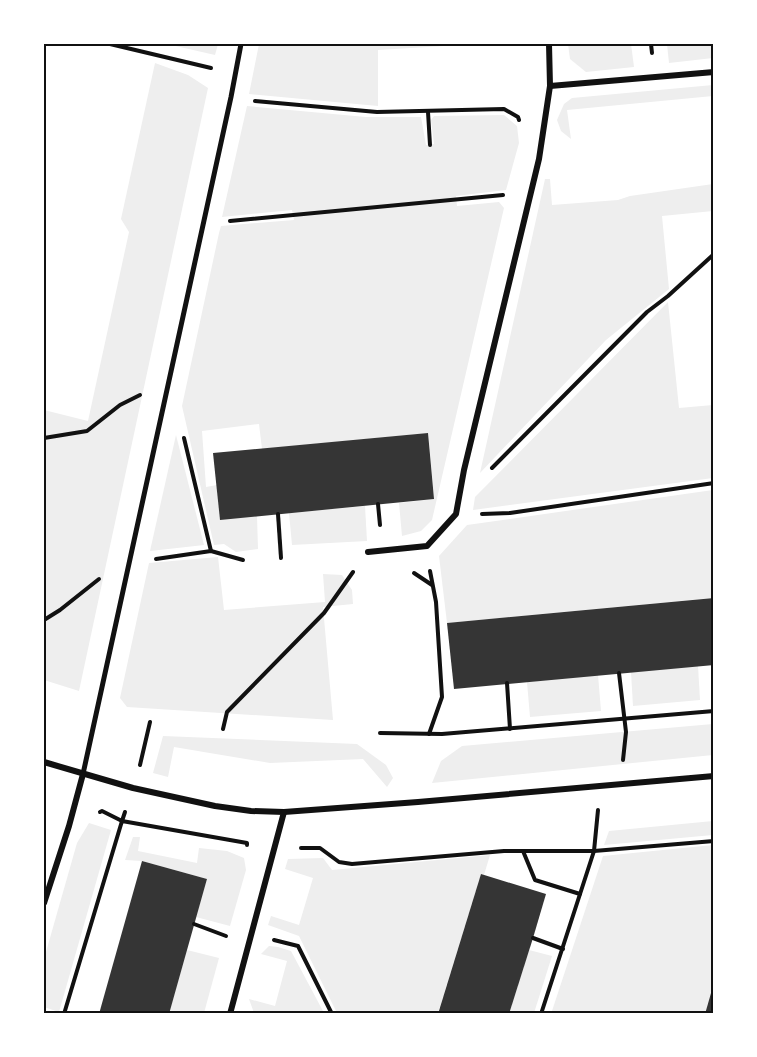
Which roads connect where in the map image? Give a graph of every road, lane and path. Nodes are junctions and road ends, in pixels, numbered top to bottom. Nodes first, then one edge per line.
1 (110, 44) edge
2 (241, 44) edge
3 (549, 44) edge
4 (714, 72) edge
5 (236, 74) junction
6 (550, 86) junction
7 (231, 97) junction
8 (428, 112) junction
9 (521, 126) dead end
10 (430, 145) dead end
11 (530, 193) junction
12 (202, 224) junction
13 (714, 254) edge
14 (168, 387) junction
15 (183, 434) dead end
16 (44, 438) edge
17 (714, 483) edge
18 (459, 496) junction
19 (278, 514) dead end
20 (456, 514) junction
21 (427, 546) junction
22 (210, 551) junction
23 (368, 552) joint
24 (281, 558) dead end
25 (243, 560) dead end
26 (130, 562) junction
27 (44, 620) edge
28 (619, 673) dead end
29 (507, 684) dead end
30 (714, 711) edge
31 (623, 719) junction
32 (223, 729) dead end
33 (510, 729) junction
34 (380, 733) dead end
35 (429, 734) junction
36 (44, 762) edge
37 (83, 774) junction
38 (714, 776) edge
39 (600, 788) junction
40 (284, 812) junction
41 (714, 842) edge
42 (247, 843) junction
43 (275, 846) junction
44 (249, 851) dead end
45 (523, 851) junction
46 (594, 852) junction
47 (580, 894) junction
48 (44, 903) edge
49 (194, 924) dead end
50 (250, 934) junction
51 (532, 938) dead end
52 (232, 939) dead end
53 (562, 949) junction
54 (64, 1014) edge
55 (230, 1014) edge
56 (332, 1014) edge
57 (541, 1014) edge

1 - 5 path
2 - 5 street
3 - 6 street
4 - 6 street
5 - 7 street
6 - 11 street
7 - 8 path
7 - 12 street
8 - 9 path
8 - 10 path
11 - 12 path
11 - 18 street
12 - 14 street
13 - 18 path
14 - 16 path
14 - 26 street
15 - 22 path
17 - 20 path
18 - 20 street
19 - 24 path
20 - 21 street
21 - 23 street
21 - 35 path
22 - 25 path
22 - 26 path
23 - 32 path
26 - 27 path
26 - 37 street
28 - 31 path
29 - 33 path
30 - 31 path
31 - 33 path
31 - 39 path
33 - 35 path
34 - 35 path
36 - 37 street
37 - 40 street
37 - 48 street
38 - 39 street
39 - 40 street
39 - 46 path
40 - 43 street
41 - 46 path
42 - 43 path
42 - 44 path
42 - 54 path
43 - 45 path
43 - 50 street
45 - 46 path
45 - 47 path
46 - 47 path
47 - 53 path
49 - 52 path
50 - 55 street
50 - 56 path
51 - 53 path
53 - 57 path

